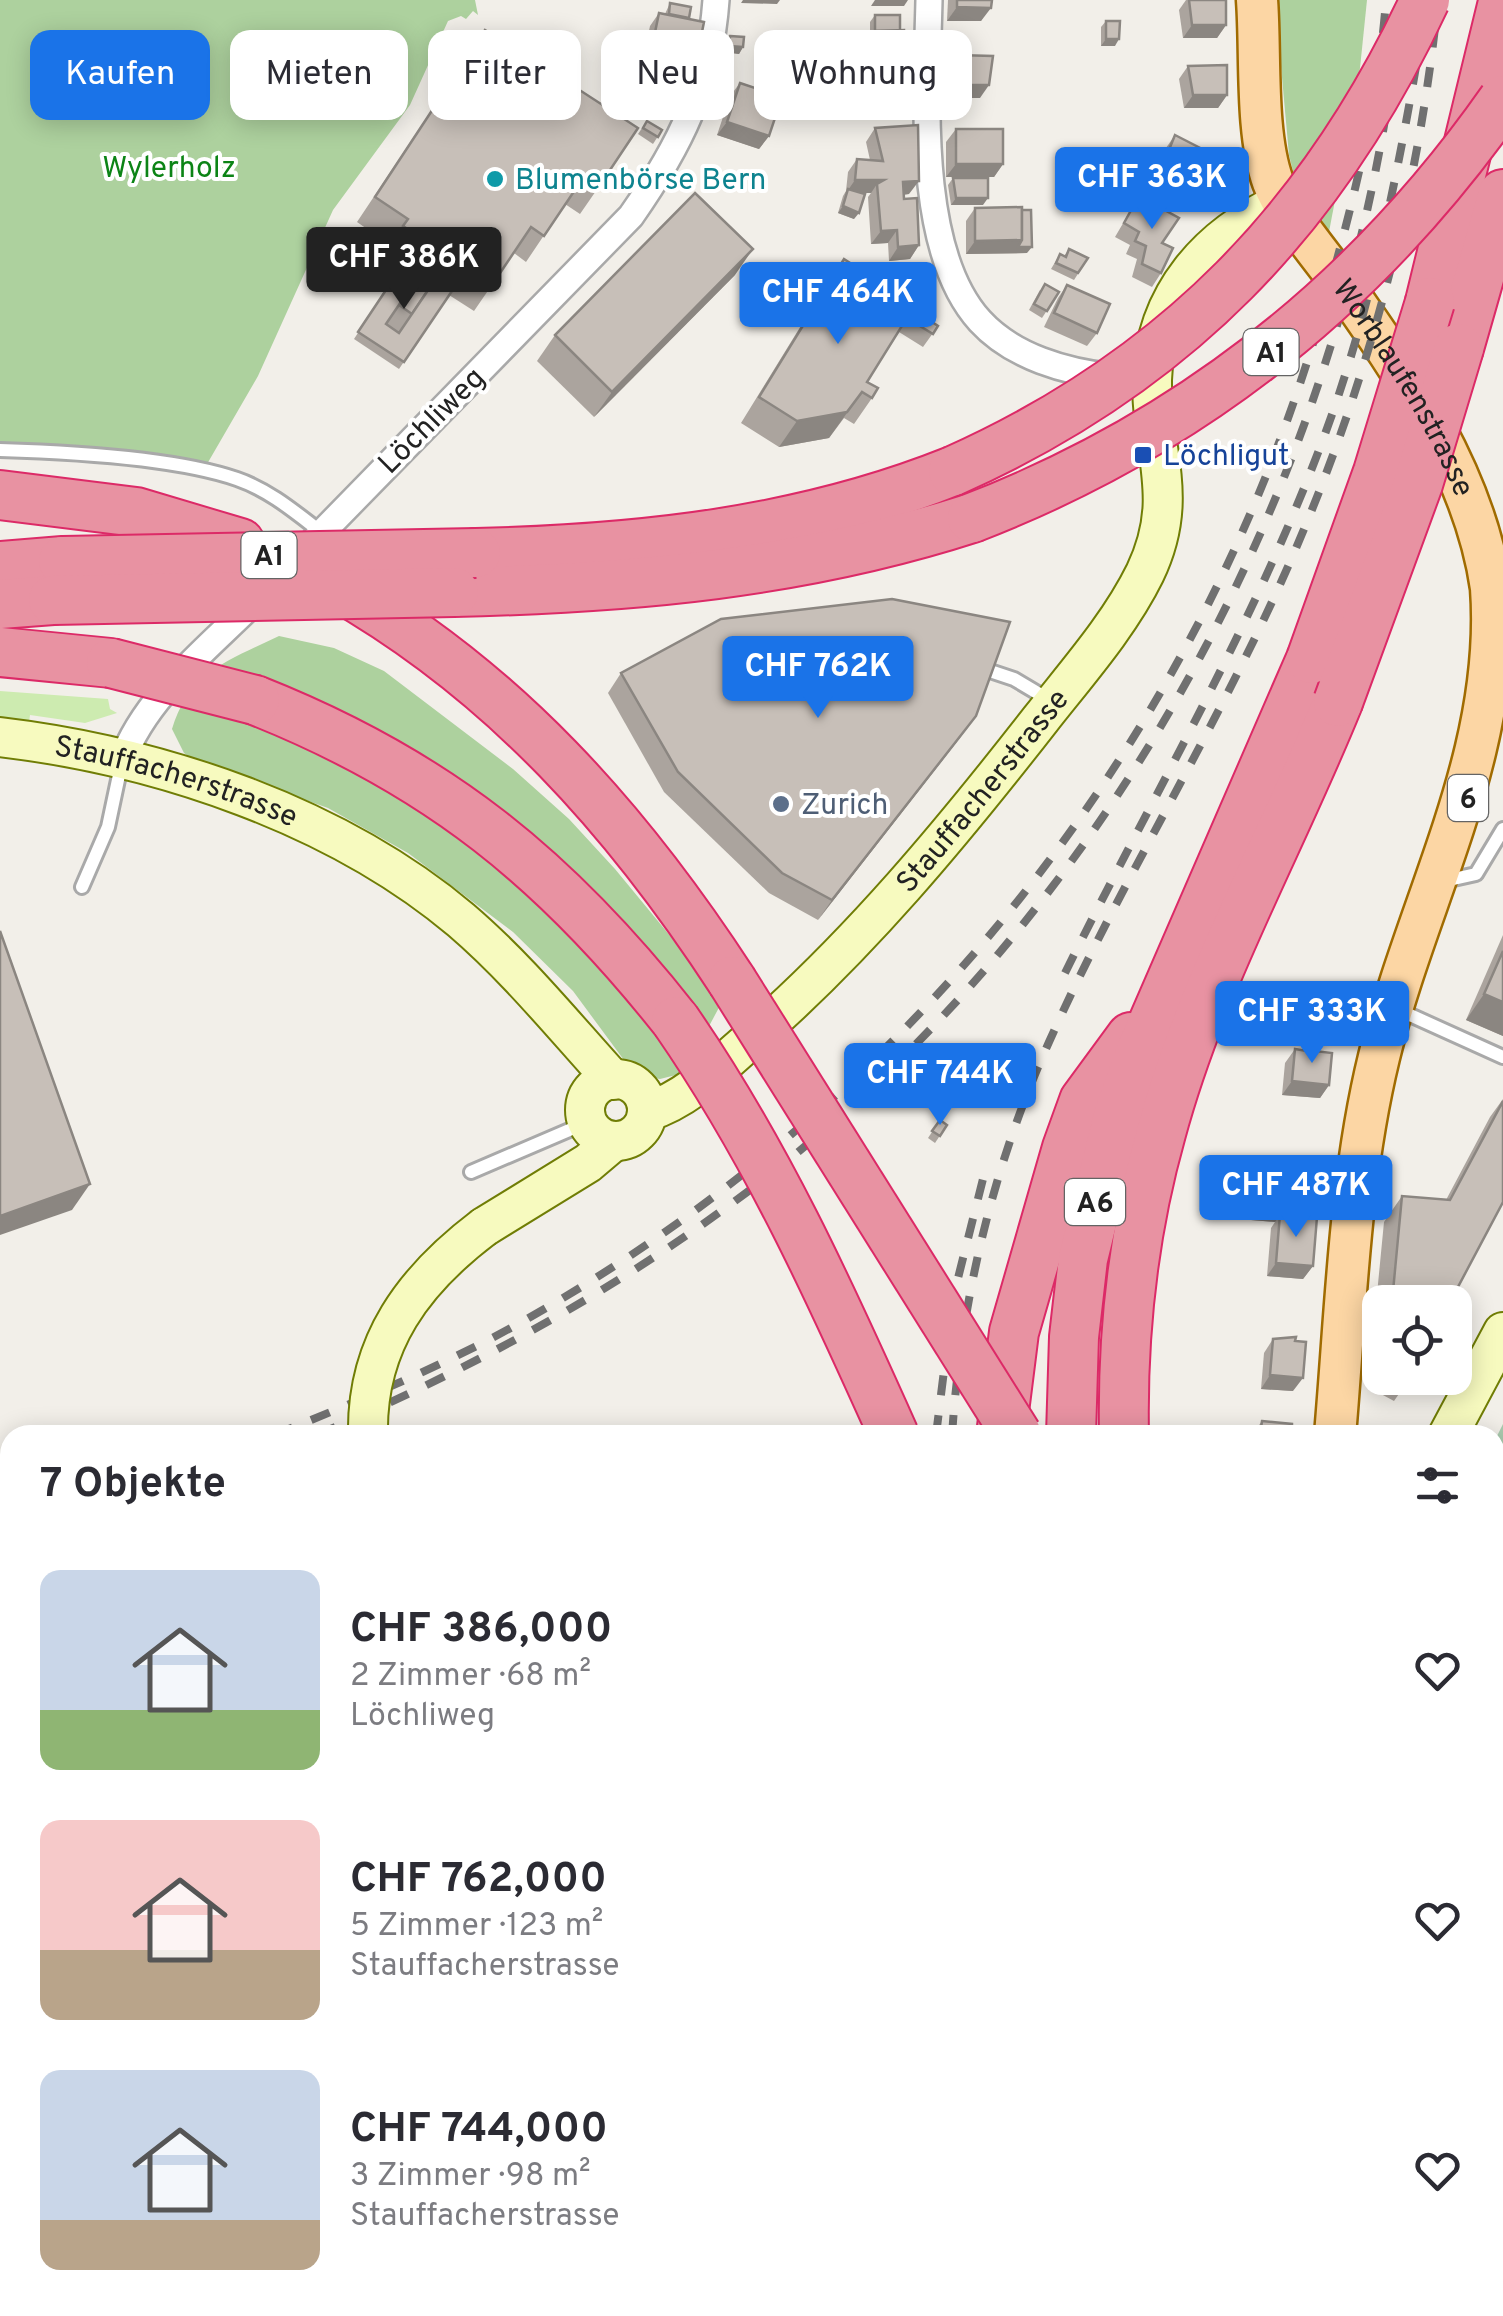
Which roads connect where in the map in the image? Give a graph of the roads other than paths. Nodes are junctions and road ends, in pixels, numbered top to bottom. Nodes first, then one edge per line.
1 (716, 0) edge
2 (929, 0) edge
3 (1257, 0) edge
4 (1425, 0) edge
5 (1503, 2) edge
6 (1503, 100) edge
7 (1503, 194) edge
8 (1283, 202) junction
9 (1152, 380) junction
10 (0, 450) edge
11 (0, 495) edge
12 (322, 532) junction
13 (0, 566) edge
14 (465, 572) junction
15 (58, 580) junction
16 (0, 604) edge
17 (0, 652) edge
18 (987, 670) edge
19 (1054, 702) junction
20 (0, 737) edge
21 (122, 761) junction
22 (1503, 829) edge
23 (1437, 882) junction
24 (82, 887) dead end
25 (1172, 982) junction
26 (1392, 1006) junction
27 (1503, 1057) edge
28 (613, 1080) junction
29 (647, 1112) junction
30 (601, 1132) junction
31 (471, 1172) dead end
32 (1129, 1292) junction
33 (1503, 1332) edge
34 (369, 1425) edge
35 (889, 1425) edge
36 (1002, 1425) edge
37 (1011, 1425) edge
38 (1071, 1425) edge
39 (1124, 1425) edge
40 (1152, 1425) edge
41 (1336, 1425) edge
42 (1453, 1425) edge

1 - 12 street, Löchliweg
2 - 9 street
3 - 8 main road, Worblaufenstrasse / 6
4 - 14 highway, A1, bridge
5 - 25 highway, A6, bridge
6 - 14 highway, A1, bridge
7 - 32 highway, A6, bridge
8 - 9 street, Stauffacherstrasse
8 - 23 main road, Worblaufenstrasse / 6
9 - 19 street, Stauffacherstrasse
10 - 12 lane
11 - 37 highway, bridge
12 - 21 street, Löchliweg
13 - 15 highway, A1
14 - 15 highway, A1, bridge
15 - 16 highway, A1
17 - 35 highway, bridge
18 - 19 lane
19 - 29 street, Stauffacherstrasse
20 - 21 street, Stauffacherstrasse
21 - 24 lane
21 - 28 street, Stauffacherstrasse
22 - 23 lane
23 - 26 main road, Worblaufenstrasse / 6
25 - 36 highway
25 - 38 highway, A6
26 - 27 lane
26 - 41 main road, Worblaufenstrasse / 6
28 - 29 street, Stauffacherstrasse
28 - 30 street, Stauffacherstrasse
29 - 30 street, Stauffacherstrasse
30 - 31 lane
30 - 34 street, Stauffacherstrasse, bridge
32 - 39 highway, A6
32 - 40 highway
33 - 42 street

